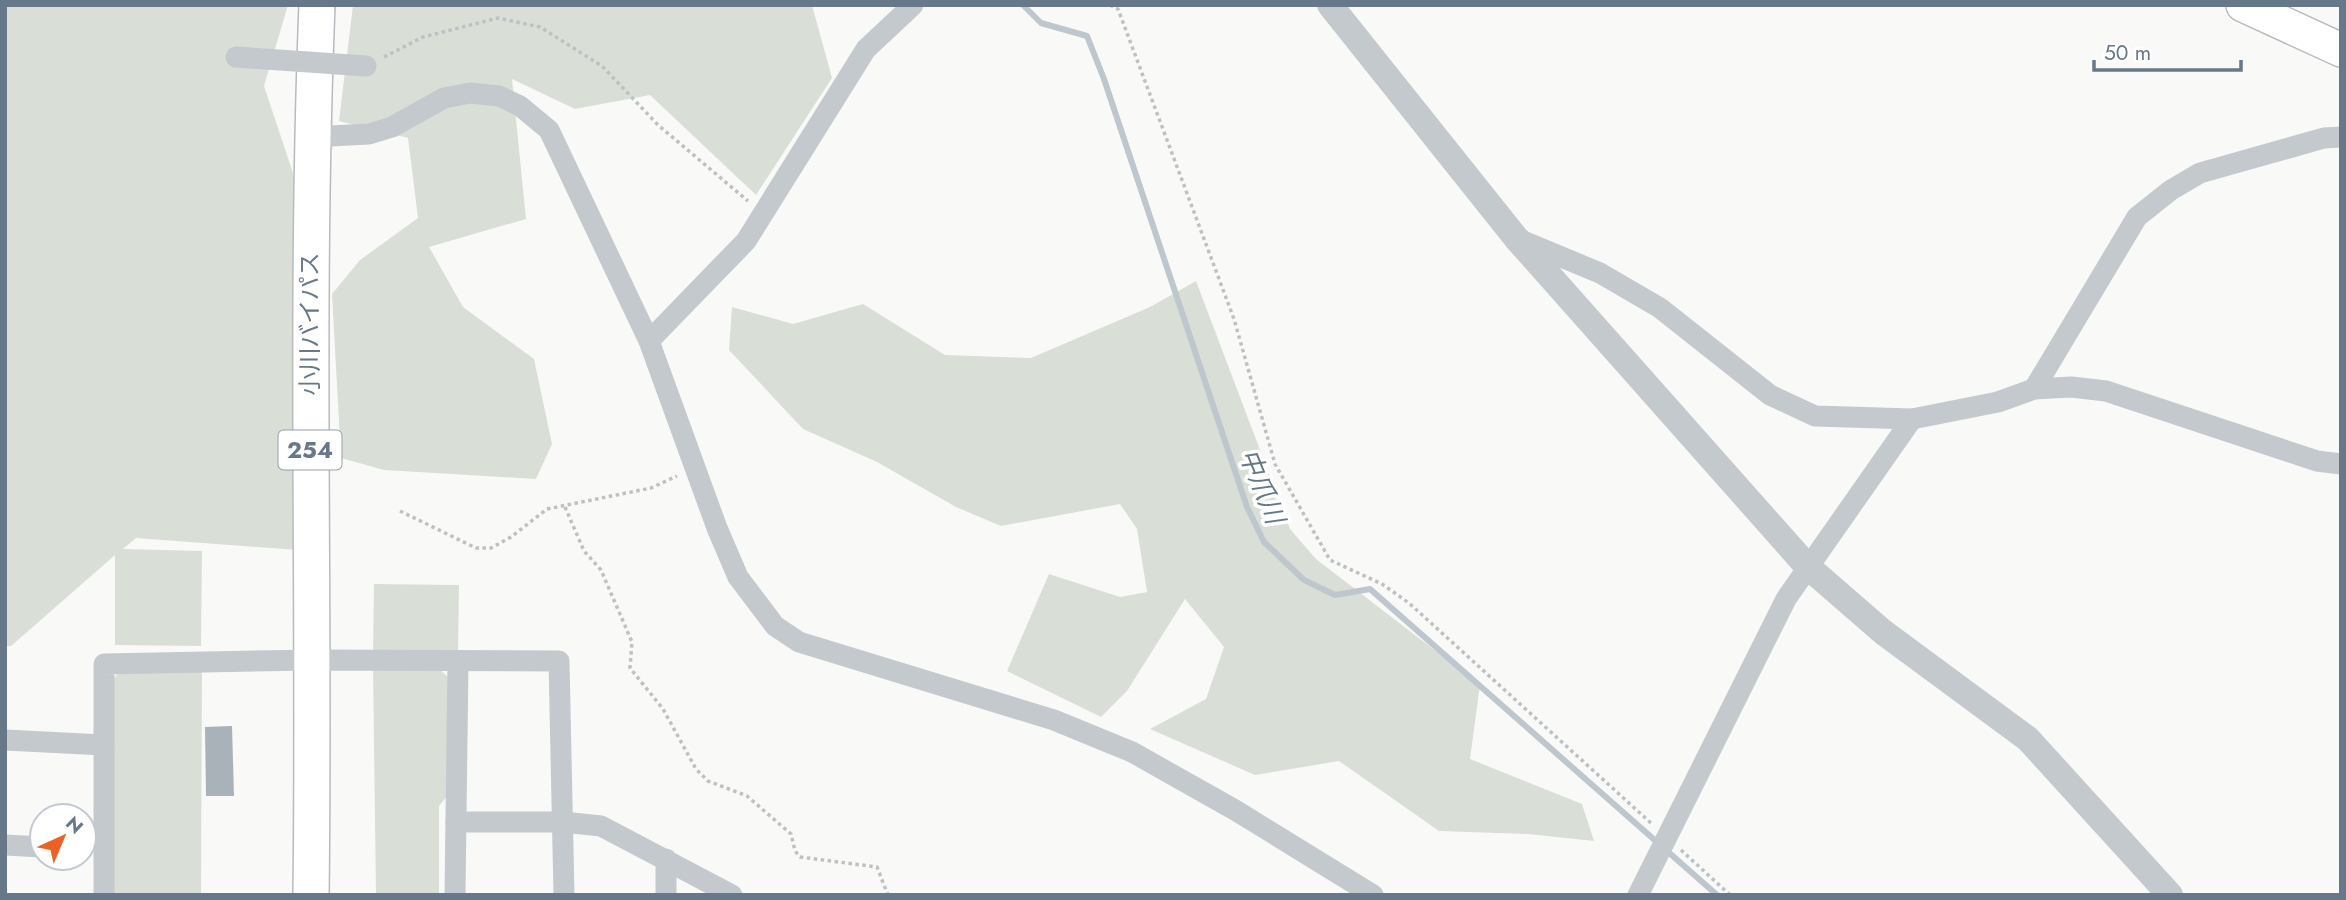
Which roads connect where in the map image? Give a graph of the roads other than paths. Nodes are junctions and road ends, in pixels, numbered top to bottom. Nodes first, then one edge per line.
1 (317, 5) edge
2 (913, 5) edge
3 (1330, 5) edge
4 (2243, 5) edge
5 (2341, 50) edge
6 (236, 57) dead end
7 (366, 66) road end
8 (311, 137) junction
9 (2341, 137) edge
10 (1516, 238) junction
11 (649, 341) junction
12 (2034, 389) junction
13 (1912, 419) junction
14 (2341, 464) edge
15 (1807, 566) junction
16 (312, 660) junction
17 (458, 661) junction
18 (5, 740) edge
19 (104, 745) junction
20 (98, 809) edge
21 (456, 822) junction
22 (563, 822) junction
23 (5, 845) edge
24 (28, 846) edge
25 (666, 859) junction
26 (98, 869) edge
27 (104, 895) edge
28 (311, 895) edge
29 (455, 895) edge
30 (564, 895) edge
31 (666, 895) edge
32 (732, 895) edge
33 (1373, 895) edge
34 (1639, 895) edge
35 (2170, 895) edge

1 - 8 highway, 小川バイパス / 254
2 - 11 street
3 - 10 street
4 - 5 main road
6 - 7 street, bridge
8 - 11 street
8 - 16 highway, 小川バイパス / 254
9 - 12 street
10 - 13 street
10 - 15 street
11 - 33 street
12 - 13 street
12 - 14 street
13 - 15 street
15 - 34 street
15 - 35 street
16 - 17 street
16 - 19 street
16 - 28 highway, 小川バイパス / 254
17 - 21 street
17 - 22 street
18 - 19 street
19 - 20 street
21 - 22 street
21 - 29 street
22 - 25 street
22 - 30 street
23 - 24 street
25 - 31 street
25 - 32 street
26 - 27 street

